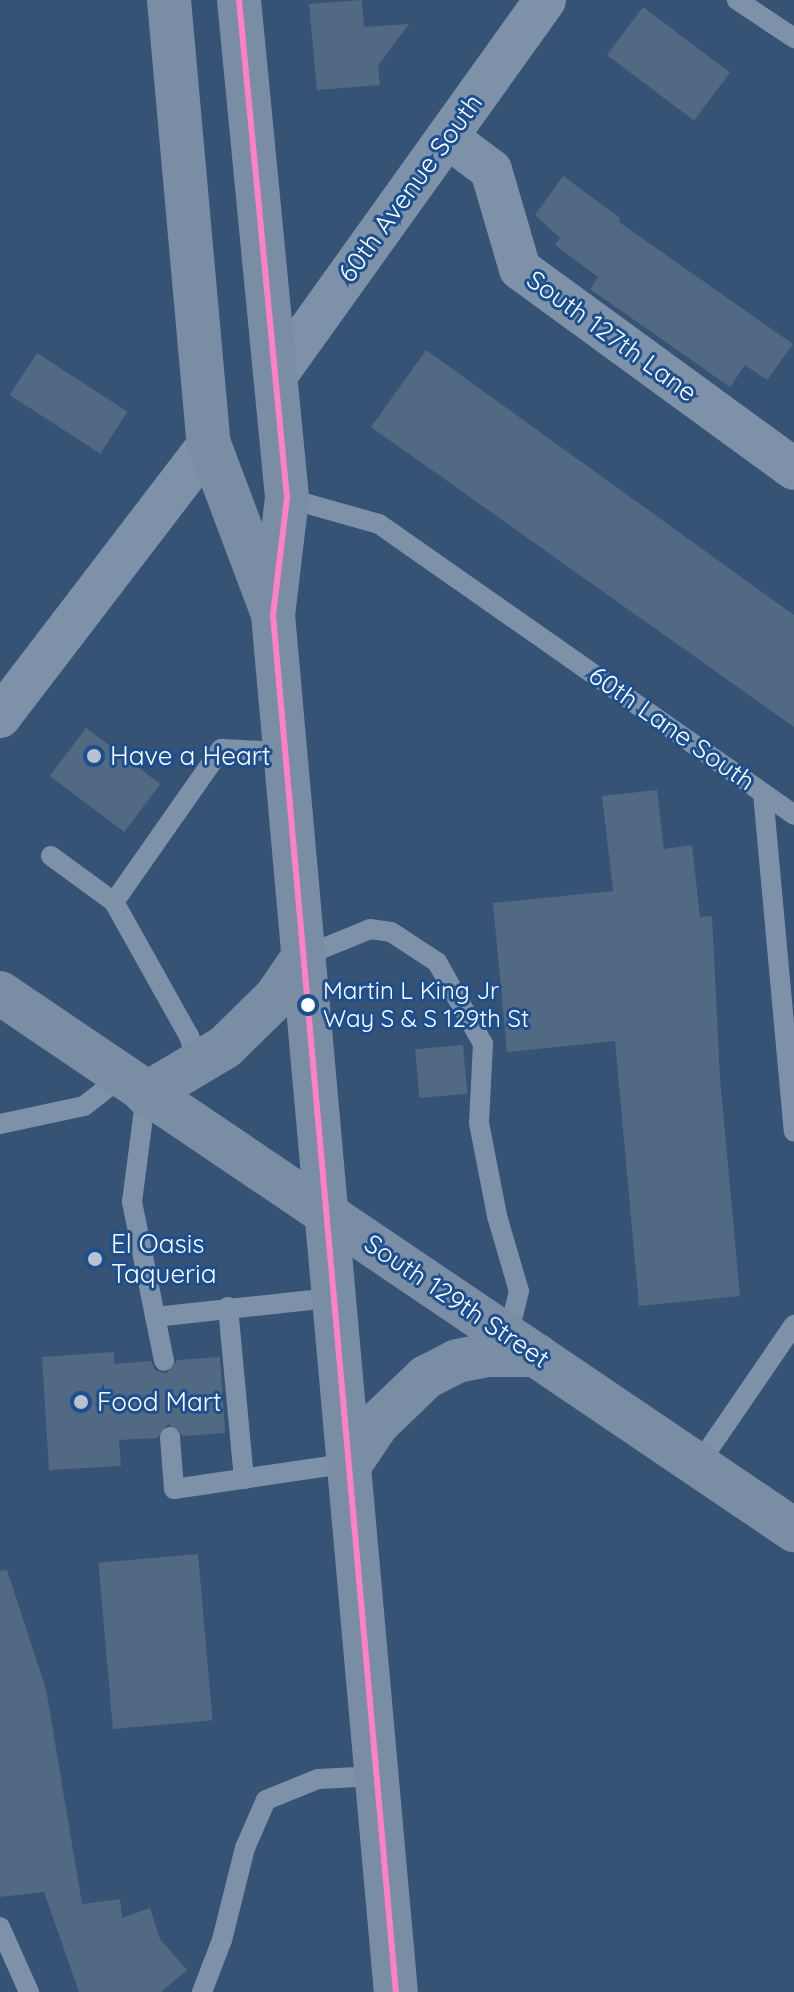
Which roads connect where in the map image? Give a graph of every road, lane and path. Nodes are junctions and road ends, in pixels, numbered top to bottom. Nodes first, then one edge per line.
1 (169, 0) edge
2 (239, 0) edge
3 (545, 0) edge
4 (737, 0) edge
5 (794, 38) edge
6 (447, 137) junction
7 (276, 376) junction
8 (209, 444) junction
9 (794, 469) edge
10 (287, 498) junction
11 (273, 615) junction
12 (0, 717) edge
13 (285, 752) junction
14 (763, 793) junction
15 (794, 815) edge
16 (51, 856) dead end
17 (114, 902) junction
18 (304, 956) junction
19 (0, 993) edge
20 (199, 1065) junction
21 (133, 1086) junction
22 (794, 1122) edge
23 (0, 1124) edge
24 (794, 1132) edge
25 (327, 1212) junction
26 (331, 1298) junction
27 (228, 1307) junction
28 (155, 1317) junction
29 (794, 1325) edge
30 (522, 1346) junction
31 (164, 1361) dead end
32 (170, 1437) dead end
33 (351, 1463) junction
34 (698, 1465) junction
35 (244, 1479) junction
36 (794, 1530) edge
37 (377, 1776) junction
38 (0, 1927) edge
39 (29, 1992) edge
40 (202, 1992) edge
41 (396, 1992) edge

1 - 8 main road
2 - 7 main road
3 - 6 street, 60th Avenue South
4 - 5 lane
6 - 7 street, 60th Avenue South
6 - 9 street, South 127th Lane
7 - 10 main road
8 - 11 main road
8 - 12 street
10 - 11 main road
10 - 14 lane, 60th Lane South
11 - 13 main road
13 - 17 lane
13 - 18 main road
14 - 15 lane
14 - 22 lane, 60th Lane South
16 - 17 lane
17 - 20 lane
18 - 20 main road
18 - 25 main road
18 - 30 lane
19 - 21 main road, South 129th Street
20 - 21 main road
21 - 23 lane
21 - 25 main road, South 129th Street
21 - 28 lane
22 - 24 lane, 60th Lane South
25 - 26 main road
25 - 30 main road, South 129th Street
26 - 27 lane
26 - 33 main road
27 - 28 lane
27 - 35 lane
28 - 31 lane
29 - 34 lane
30 - 33 main road
30 - 34 main road, South 129th Street
32 - 35 lane
33 - 35 lane
33 - 37 main road
34 - 36 main road, South 129th Street
37 - 40 lane
37 - 41 main road
38 - 39 lane

